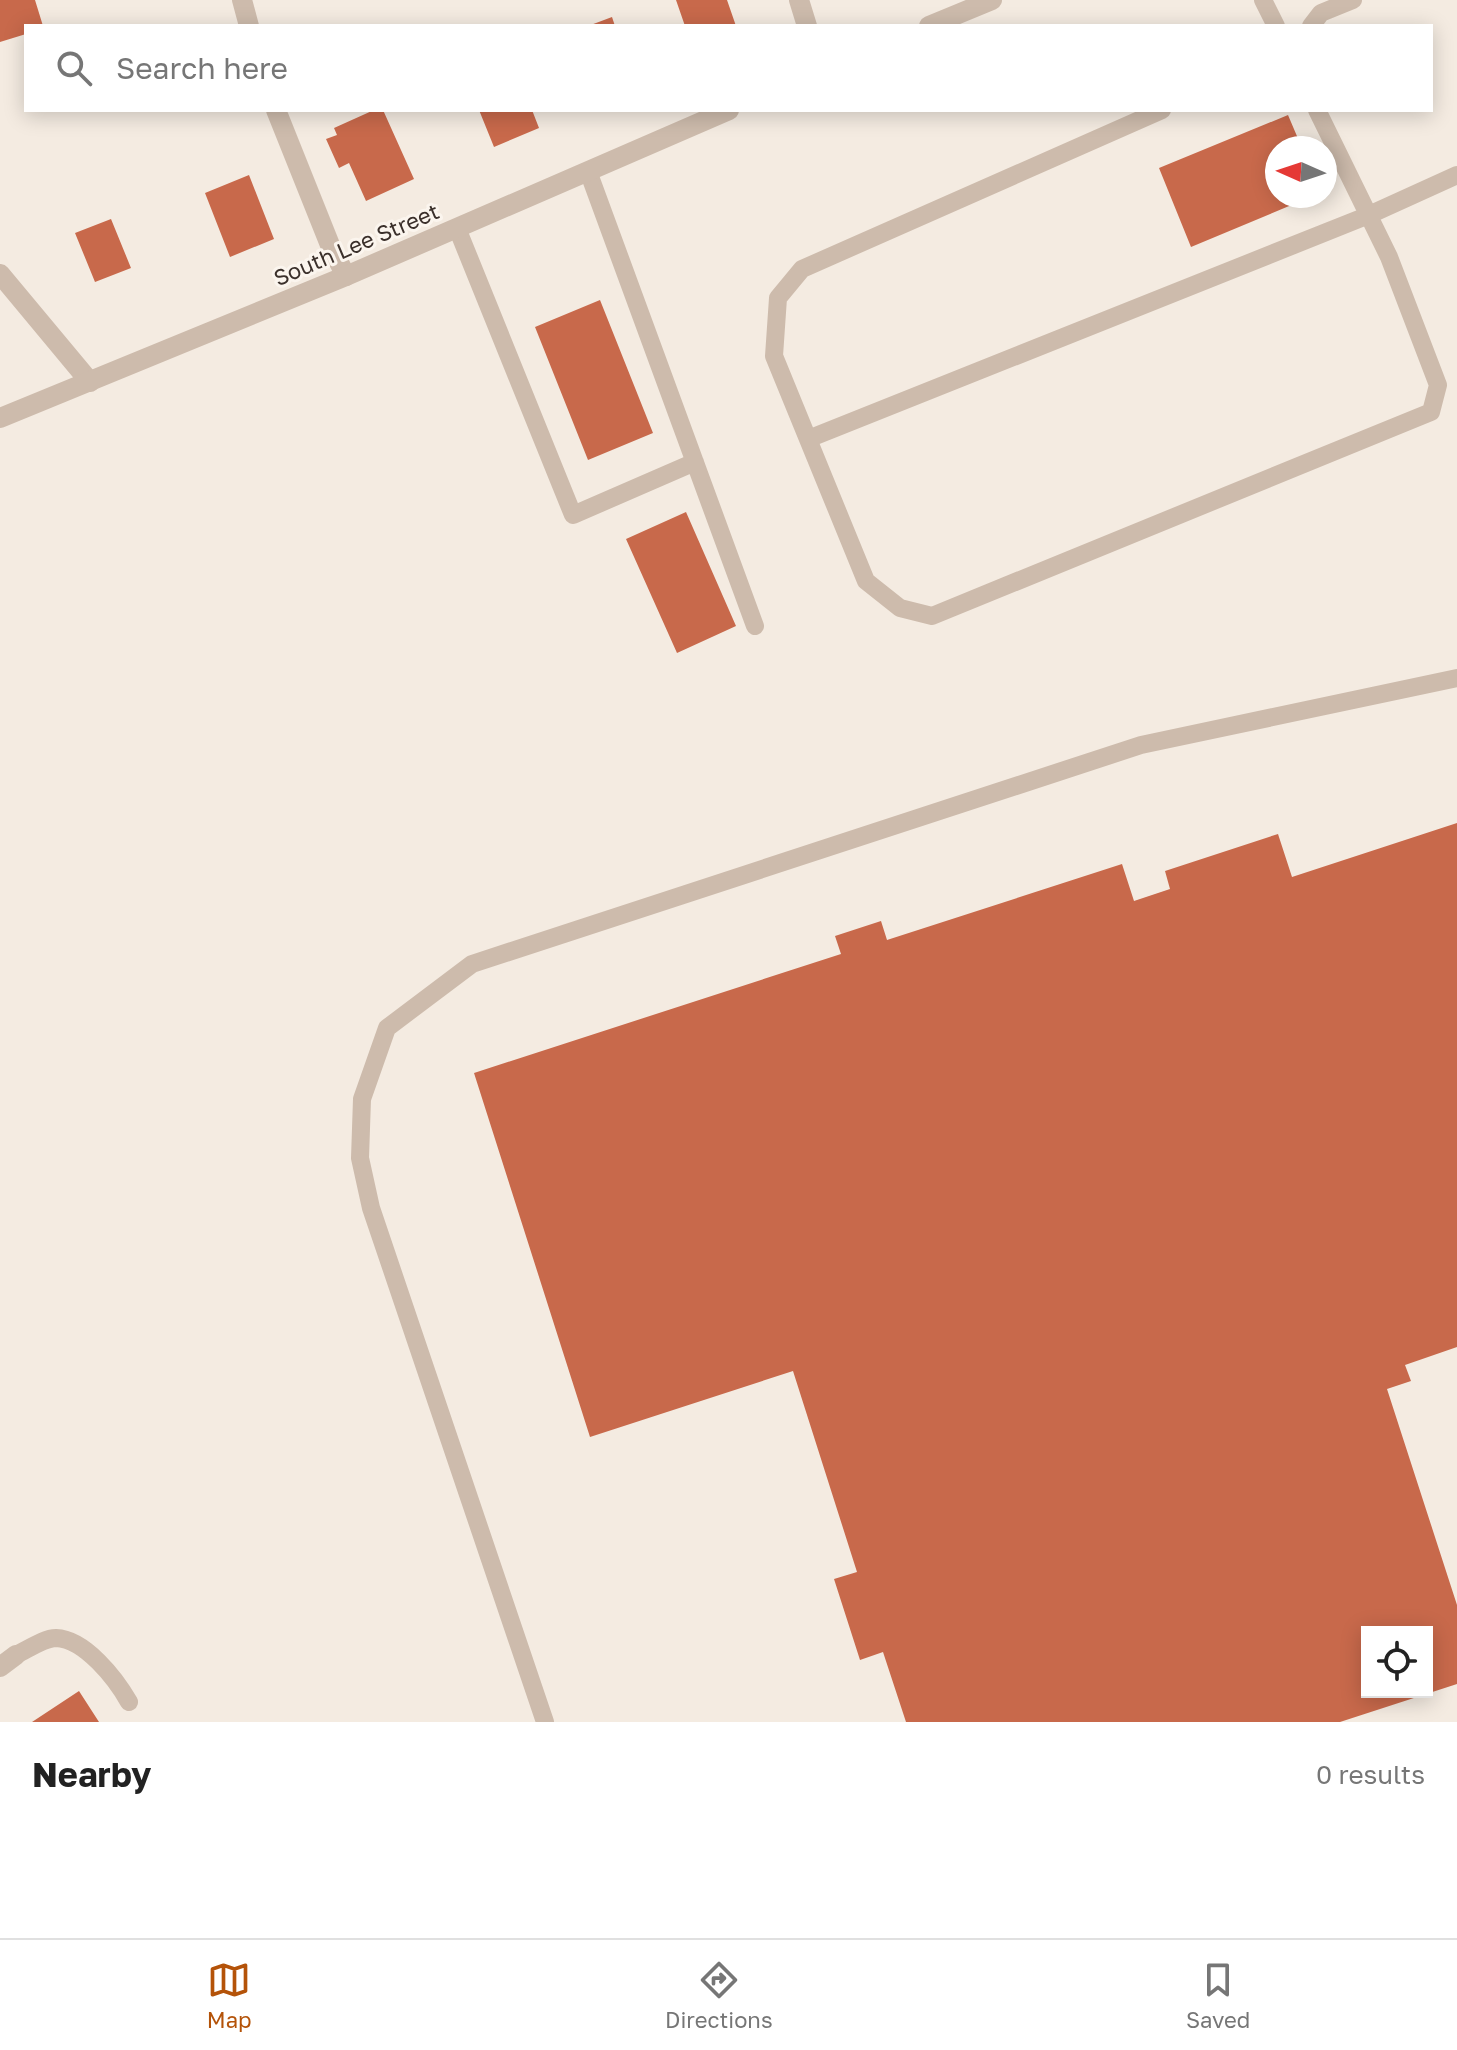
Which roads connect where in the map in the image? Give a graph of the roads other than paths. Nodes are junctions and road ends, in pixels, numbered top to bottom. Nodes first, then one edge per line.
1 (242, 0) edge
2 (799, 0) edge
3 (992, 0) edge
4 (1263, 0) edge
5 (1353, 0) edge
6 (248, 24) edge
7 (806, 24) edge
8 (934, 24) edge
9 (1275, 24) edge
10 (1313, 24) edge
11 (277, 112) edge
12 (724, 112) edge
13 (1157, 112) edge
14 (1318, 112) edge
15 (588, 171) junction
16 (1457, 175) edge
17 (1369, 215) junction
18 (457, 228) junction
19 (0, 274) edge
20 (346, 276) junction
21 (90, 382) junction
22 (0, 418) edge
23 (808, 439) junction
24 (695, 462) junction
25 (755, 626) dead end
26 (1457, 678) edge
27 (8, 1661) edge
28 (129, 1702) dead end
29 (545, 1722) edge

1 - 6 street
2 - 7 street
3 - 8 street
4 - 9 lane
5 - 10 lane
11 - 20 street
12 - 15 street, South Lee Street
13 - 23 lane
14 - 17 lane
15 - 18 street, South Lee Street
15 - 24 lane
16 - 17 lane
17 - 23 lane
17 - 23 lane
18 - 20 street, South Lee Street
18 - 24 lane
19 - 21 street
20 - 21 street, South Lee Street
21 - 22 street, South Lee Street
24 - 25 lane
26 - 29 lane
27 - 28 lane

